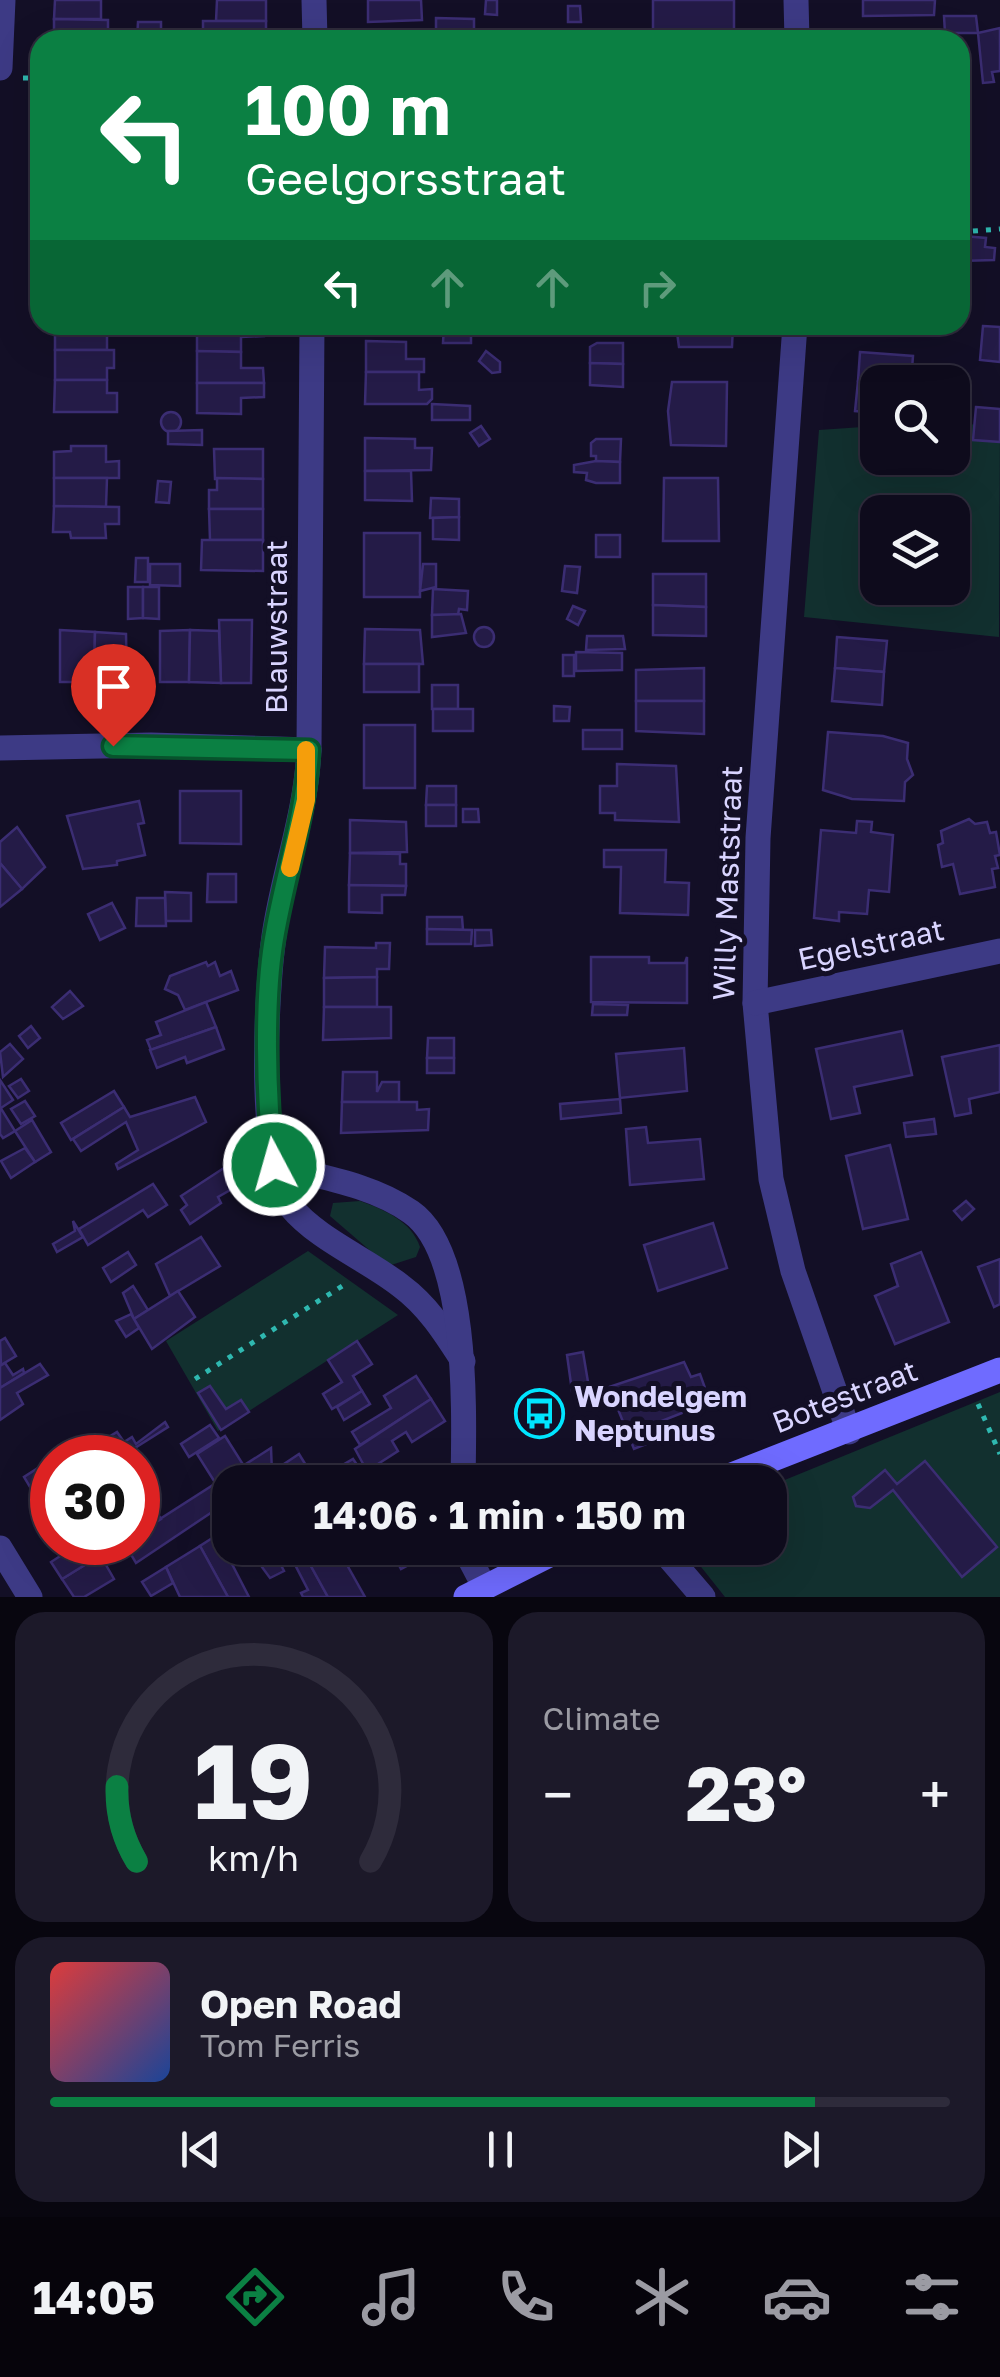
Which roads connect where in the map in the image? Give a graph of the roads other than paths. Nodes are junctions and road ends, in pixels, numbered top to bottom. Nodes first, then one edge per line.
1 (3, 0) edge
2 (314, 0) edge
3 (796, 0) edge
4 (315, 30) edge
5 (796, 30) edge
6 (0, 68) edge
7 (312, 335) edge
8 (794, 335) edge
9 (0, 748) edge
10 (309, 750) junction
11 (1000, 951) edge
12 (755, 1003) junction
13 (274, 1165) junction
14 (463, 1362) junction
15 (1000, 1370) edge
16 (849, 1432) junction
17 (463, 1465) edge
18 (760, 1465) edge
19 (0, 1548) edge
20 (468, 1565) edge
21 (528, 1565) edge
22 (676, 1565) edge
23 (475, 1591) edge
24 (30, 1597) edge
25 (704, 1597) edge

1 - 6 street
2 - 4 street
3 - 5 street
7 - 10 street, Blauwstraat
8 - 12 street, Willy Maststraat
9 - 10 street
10 - 13 street, Blauwstraat
11 - 12 street, Egelstraat
12 - 16 street, Willy Maststraat
13 - 14 street, Blauwstraat
13 - 14 street
14 - 17 street
15 - 16 street, Botestraat
16 - 18 street, Botestraat
19 - 24 street
20 - 23 street
21 - 23 street
22 - 25 street

